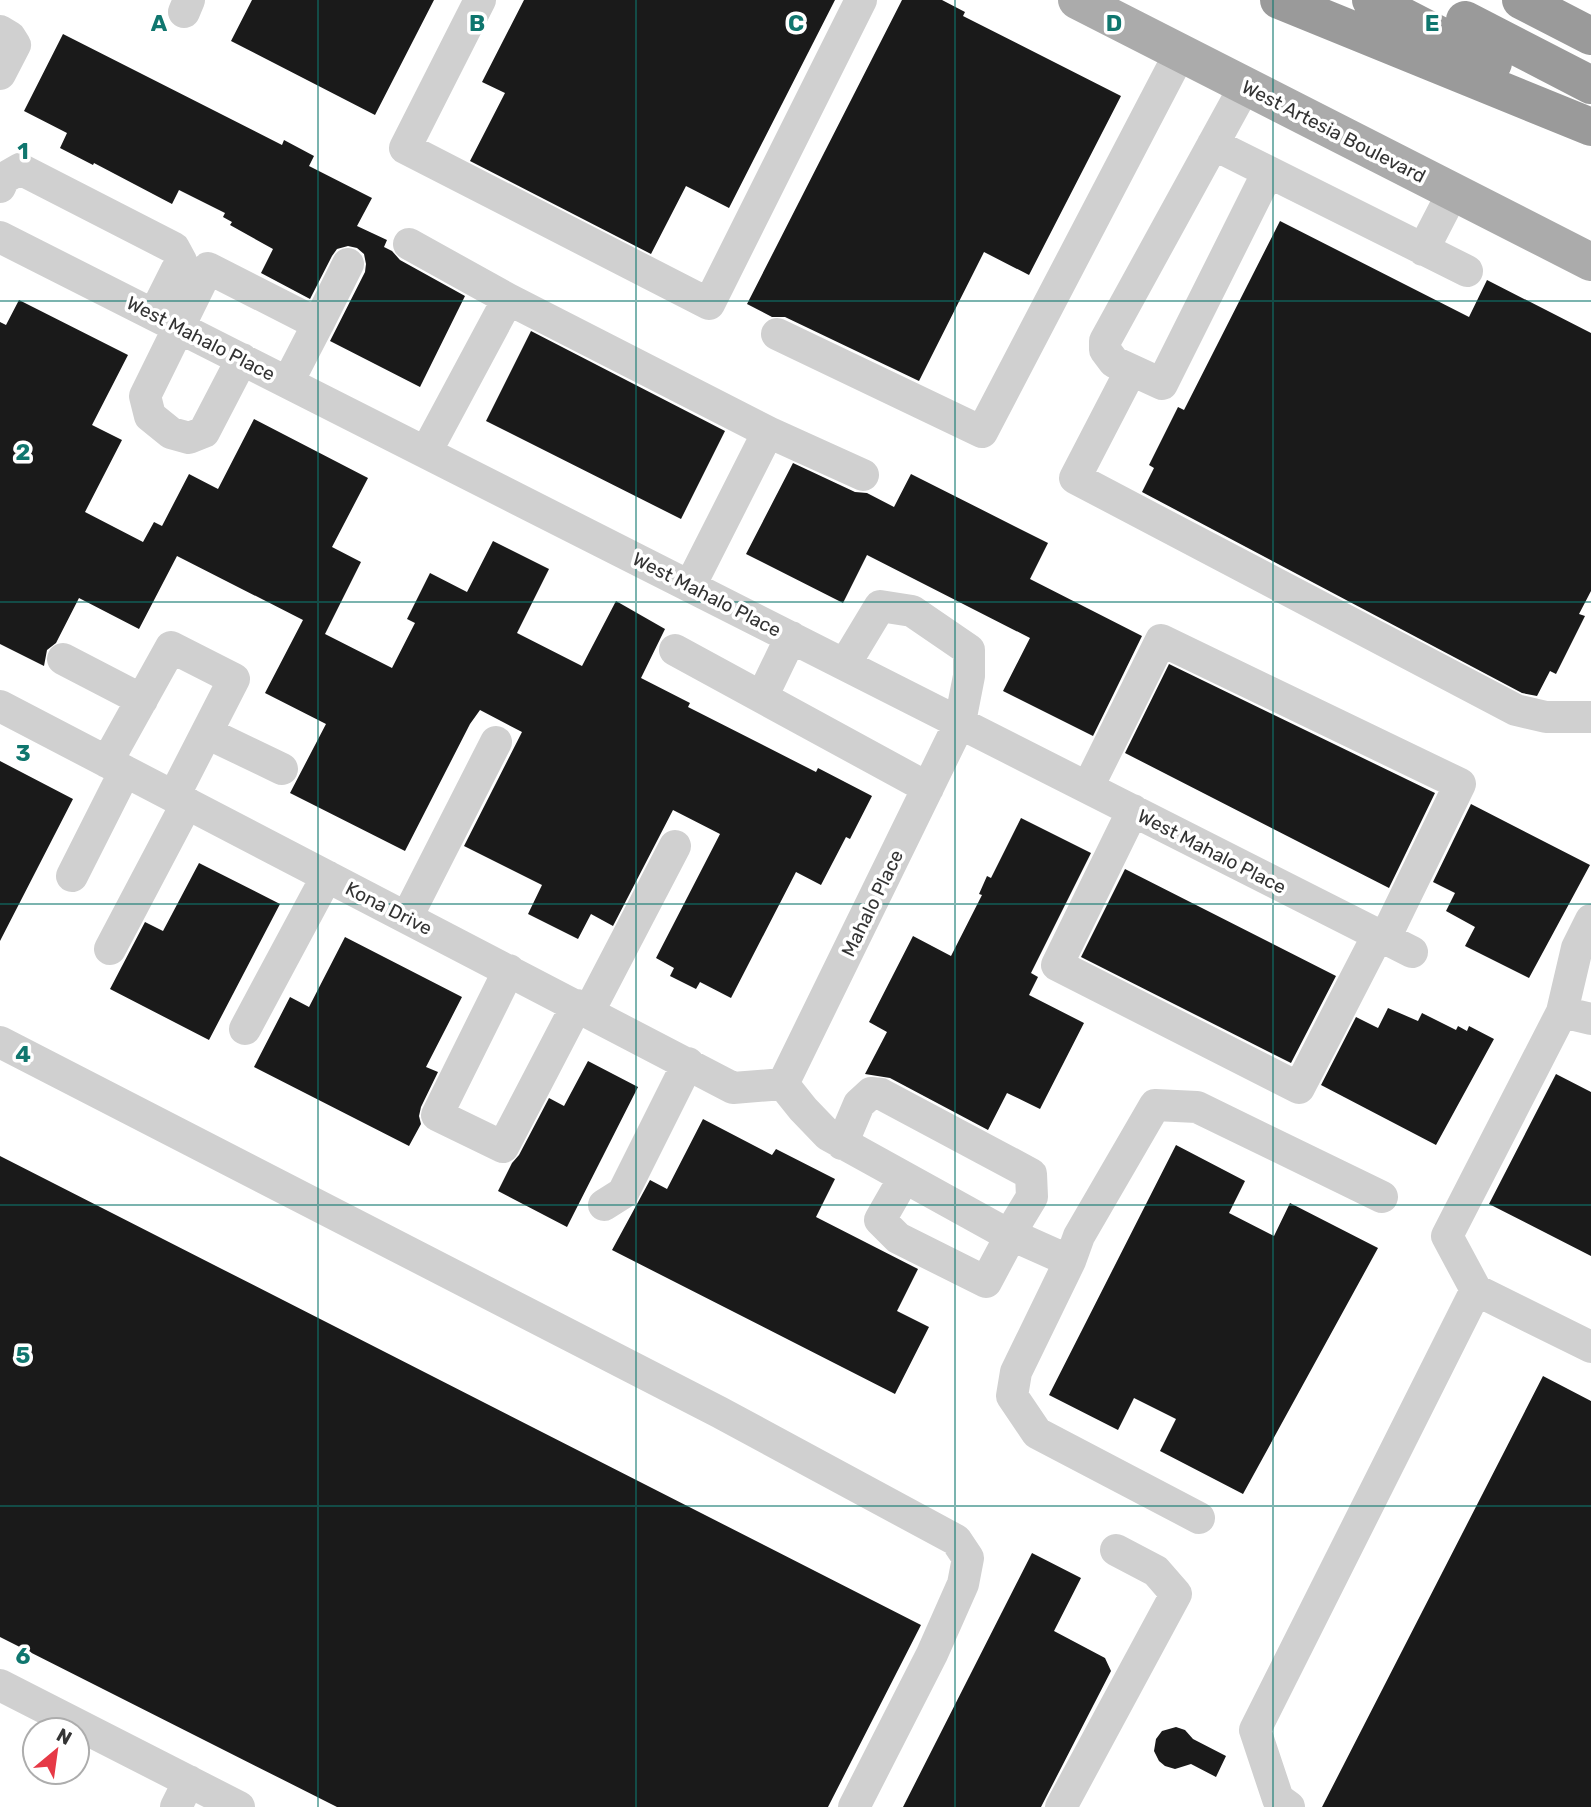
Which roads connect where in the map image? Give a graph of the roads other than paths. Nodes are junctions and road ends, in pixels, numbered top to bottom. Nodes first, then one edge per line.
1 (480, 0) edge
2 (861, 0) edge
3 (1077, 0) edge
4 (1279, 0) edge
5 (1371, 0) edge
6 (1425, 0) edge
7 (1472, 0) edge
8 (1521, 0) edge
9 (1570, 0) edge
10 (1591, 14) edge
11 (5, 34) edge
12 (1591, 36) edge
13 (1180, 52) junction
14 (1591, 61) edge
15 (0, 74) edge
16 (1591, 85) edge
17 (1245, 86) junction
18 (1591, 114) edge
19 (1591, 127) edge
20 (1213, 144) junction
21 (1268, 172) junction
22 (0, 187) edge
23 (1453, 192) junction
24 (0, 238) edge
25 (409, 244) dead end
26 (1423, 250) junction
27 (1591, 262) edge
28 (348, 264) dead end
29 (1467, 271) dead end
30 (508, 299) junction
31 (166, 321) junction
32 (318, 324) junction
33 (777, 334) dead end
34 (242, 359) junction
35 (1131, 370) junction
36 (288, 382) junction
37 (768, 432) junction
38 (426, 452) junction
39 (863, 475) dead end
40 (690, 586) junction
41 (791, 637) junction
42 (675, 650) dead end
43 (63, 659) dead end
44 (845, 664) junction
45 (762, 697) junction
46 (142, 700) junction
47 (0, 706) edge
48 (1591, 717) edge
49 (960, 722) junction
50 (206, 733) junction
51 (496, 741) dead end
52 (116, 767) junction
53 (282, 769) dead end
54 (1088, 787) junction
55 (928, 788) junction
56 (180, 800) junction
57 (1133, 810) junction
58 (675, 846) dead end
59 (327, 876) junction
60 (72, 877) dead end
61 (407, 917) junction
62 (1591, 920) edge
63 (1392, 942) junction
64 (110, 949) dead end
65 (509, 970) junction
66 (583, 1008) junction
67 (1577, 1016) edge
68 (245, 1030) dead end
69 (0, 1042) edge
70 (688, 1063) junction
71 (783, 1084) junction
72 (842, 1143) junction
73 (904, 1178) junction
74 (1382, 1198) dead end
75 (604, 1205) dead end
76 (1010, 1235) junction
77 (1070, 1261) junction
78 (1476, 1290) junction
79 (1591, 1347) edge
80 (1199, 1518) dead end
81 (1116, 1550) dead end
82 (0, 1685) edge
83 (183, 1794) edge
84 (239, 1807) edge
85 (854, 1807) edge
86 (1061, 1807) edge
87 (1289, 1807) edge

1 - 2 street
3 - 13 main road, West Artesia Boulevard
4 - 19 highway
5 - 18 highway
6 - 16 highway
7 - 14 highway
8 - 12 highway
9 - 10 highway
11 - 15 street
13 - 17 main road, West Artesia Boulevard
13 - 33 street
17 - 20 street
17 - 23 main road, West Artesia Boulevard
20 - 21 street
20 - 35 street
21 - 26 street
21 - 35 street
22 - 31 street
23 - 26 street
23 - 27 main road, West Artesia Boulevard
24 - 31 street, West Mahalo Place
25 - 30 street
26 - 29 street
28 - 32 street
30 - 37 street
30 - 38 street
31 - 32 street
31 - 34 street, West Mahalo Place
31 - 34 street
32 - 36 street
34 - 36 street, West Mahalo Place
35 - 48 street
36 - 38 street, West Mahalo Place
37 - 39 street
37 - 40 street
38 - 40 street, West Mahalo Place
40 - 41 street, West Mahalo Place
41 - 44 street, West Mahalo Place
41 - 45 street
42 - 45 street
43 - 46 street
44 - 49 street, West Mahalo Place
44 - 49 street, Mahalo Place
45 - 55 street
46 - 50 street
46 - 52 street
47 - 52 street, Kona Drive
49 - 54 street, West Mahalo Place
49 - 55 street, Mahalo Place
50 - 53 street
50 - 56 street
51 - 61 street
52 - 56 street, Kona Drive
52 - 60 street
54 - 57 street, West Mahalo Place
54 - 63 street
55 - 71 street, Mahalo Place
56 - 59 street, Kona Drive
56 - 64 street
57 - 63 street, West Mahalo Place
57 - 63 street
58 - 66 street
59 - 61 street, Kona Drive
59 - 68 street
61 - 65 street, Kona Drive
62 - 67 street
65 - 66 street, Kona Drive
65 - 66 street
66 - 70 street, Kona Drive
67 - 78 street
69 - 85 street
70 - 71 street, Kona Drive
70 - 75 street
71 - 72 street
72 - 73 street
72 - 76 street
73 - 76 street
73 - 76 street
74 - 77 street
76 - 77 street
77 - 80 street
78 - 79 street
78 - 87 street
81 - 86 street
82 - 83 street
83 - 84 street

